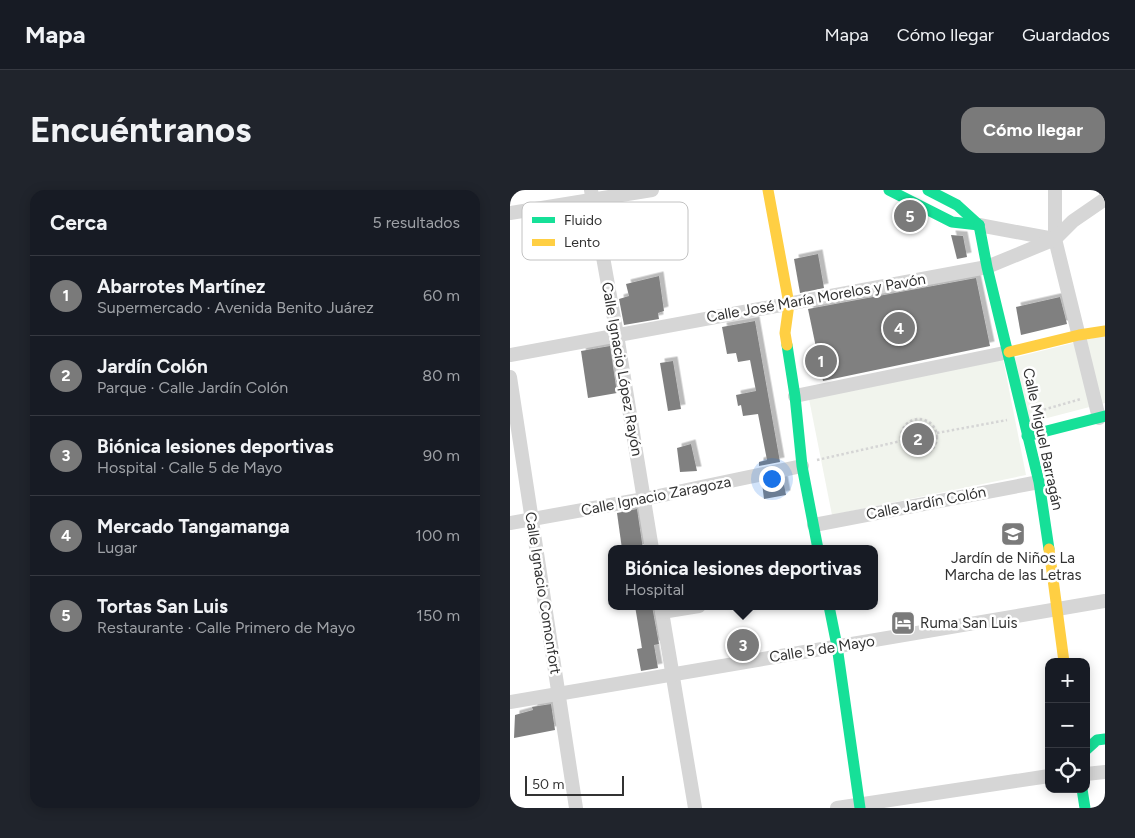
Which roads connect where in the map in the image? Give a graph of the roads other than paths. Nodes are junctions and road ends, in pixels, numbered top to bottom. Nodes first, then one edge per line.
1 (652, 190) edge
2 (768, 190) edge
3 (889, 190) edge
4 (928, 190) edge
5 (1056, 190) edge
6 (591, 195) edge
7 (1105, 199) edge
8 (560, 202) edge
9 (979, 225) junction
10 (1055, 239) junction
11 (603, 260) edge
12 (987, 267) junction
13 (788, 304) junction
14 (1105, 330) edge
15 (1079, 334) junction
16 (617, 335) junction
17 (1009, 352) junction
18 (510, 355) edge
19 (510, 377) edge
20 (795, 396) junction
21 (1102, 417) edge
22 (1027, 436) junction
23 (802, 466) junction
24 (1039, 482) junction
25 (644, 500) junction
26 (531, 519) junction
27 (510, 523) edge
28 (814, 525) junction
29 (651, 545) edge
30 (817, 545) edge
31 (1105, 601) edge
32 (1058, 609) junction
33 (661, 610) edge
34 (831, 610) edge
35 (837, 646) junction
36 (1064, 658) edge
37 (672, 674) junction
38 (559, 694) junction
39 (510, 702) edge
40 (1105, 739) edge
41 (1088, 748) edge
42 (1105, 772) edge
43 (1090, 774) edge
44 (1045, 777) edge
45 (1083, 793) edge
46 (860, 806) edge
47 (576, 808) edge
48 (695, 808) edge
49 (837, 808) edge
50 (1085, 808) edge

1 - 6 street
2 - 13 main road
3 - 9 main road
4 - 9 main road
5 - 10 street
6 - 8 street
7 - 10 street, Calle José María Morelos y Pavón
9 - 10 street
9 - 12 main road, Calle Miguel Barragán
10 - 12 street, Calle José María Morelos y Pavón
10 - 15 street
11 - 16 street, Calle Ignacio López Rayón
12 - 13 street, Calle José María Morelos y Pavón
12 - 17 main road, Calle Miguel Barragán
13 - 16 street, Calle José María Morelos y Pavón
13 - 20 main road
14 - 15 main road
15 - 17 main road
15 - 21 street
16 - 18 street, Calle José María Morelos y Pavón
16 - 25 street, Calle Ignacio López Rayón
17 - 20 street
17 - 22 main road, Calle Miguel Barragán
19 - 26 street, Calle Ignacio Comonfort
20 - 23 main road
21 - 22 main road
22 - 24 main road, Calle Miguel Barragán
23 - 25 street, Calle Ignacio Zaragoza
23 - 28 main road
24 - 28 street, Calle Jardín Colón
24 - 32 main road, Calle Miguel Barragán
25 - 26 street, Calle Ignacio Zaragoza
25 - 29 street, Calle Ignacio López Rayón
26 - 27 street, Calle Ignacio Zaragoza
26 - 38 street, Calle Ignacio Comonfort
28 - 30 main road
31 - 32 street, Calle 5 de Mayo
32 - 35 street, Calle 5 de Mayo
32 - 36 main road, Calle Miguel Barragán
33 - 37 street
34 - 35 main road
35 - 37 street, Calle 5 de Mayo
35 - 46 main road
37 - 38 street, Calle 5 de Mayo
37 - 48 street
38 - 39 street, Calle 5 de Mayo
38 - 47 street, Calle Ignacio Comonfort
40 - 41 main road
42 - 43 street
44 - 46 street
45 - 50 main road
46 - 49 street

